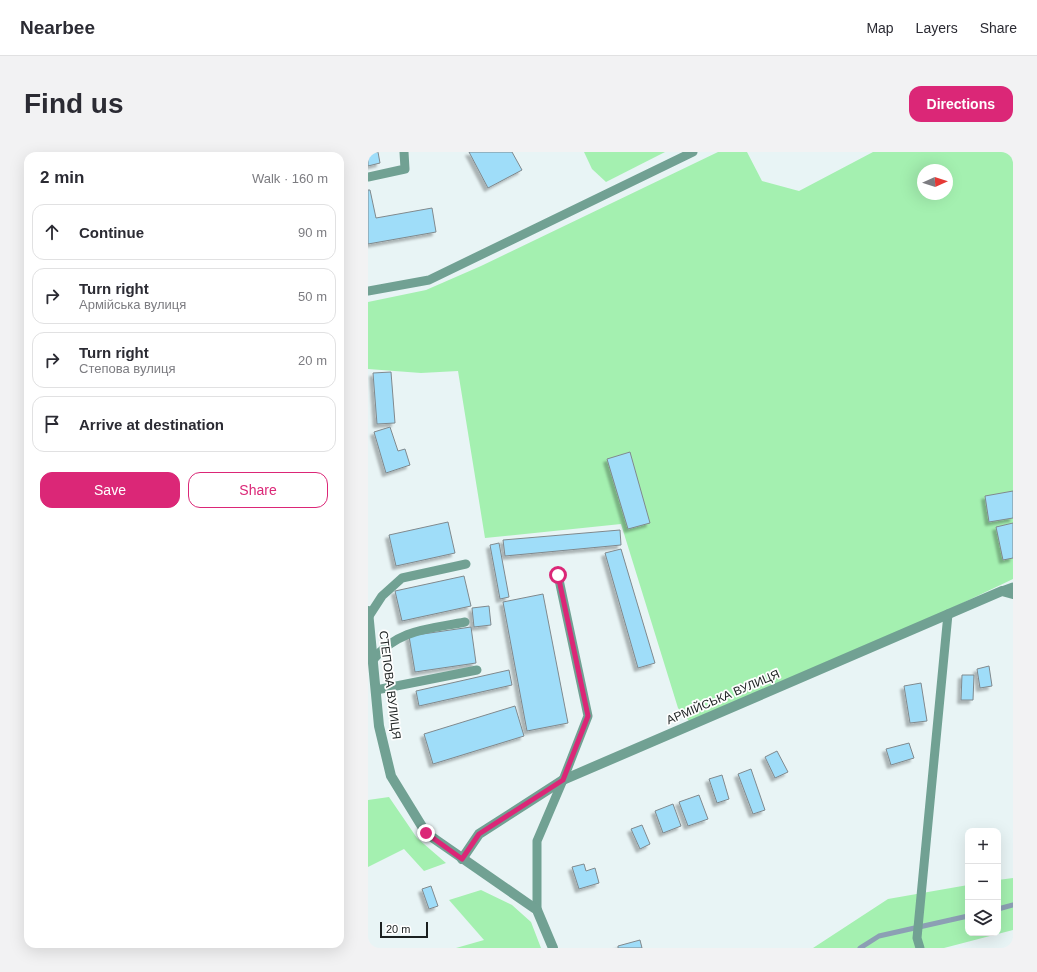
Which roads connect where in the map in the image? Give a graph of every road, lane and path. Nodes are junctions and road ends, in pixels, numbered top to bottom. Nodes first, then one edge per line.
1 (404, 152) edge
2 (693, 152) edge
3 (368, 178) edge
4 (368, 291) edge
5 (466, 564) dead end
6 (558, 575) dead end
7 (1013, 587) edge
8 (1002, 591) junction
9 (1013, 594) edge
10 (368, 611) edge
11 (948, 614) junction
12 (368, 616) edge
13 (465, 622) dead end
14 (373, 660) junction
15 (477, 670) dead end
16 (376, 690) junction
17 (563, 780) junction
18 (462, 859) junction
19 (537, 910) junction
20 (552, 948) edge
21 (920, 948) edge

1 - 3 lane
2 - 4 lane
5 - 12 lane
6 - 17 lane
7 - 8 lane
8 - 9 street
8 - 11 street, АРМІЙСЬКА ВУЛИЦЯ
10 - 12 street, СТЕПОВА ВУЛИЦЯ
11 - 17 street, АРМІЙСЬКА ВУЛИЦЯ
11 - 21 lane
12 - 14 street, СТЕПОВА ВУЛИЦЯ
13 - 14 lane
14 - 16 street, СТЕПОВА ВУЛИЦЯ
15 - 16 lane
16 - 18 street, СТЕПОВА ВУЛИЦЯ
17 - 18 street, АРМІЙСЬКА ВУЛИЦЯ
17 - 19 lane
18 - 19 street, СТЕПОВА ВУЛИЦЯ
19 - 20 street

